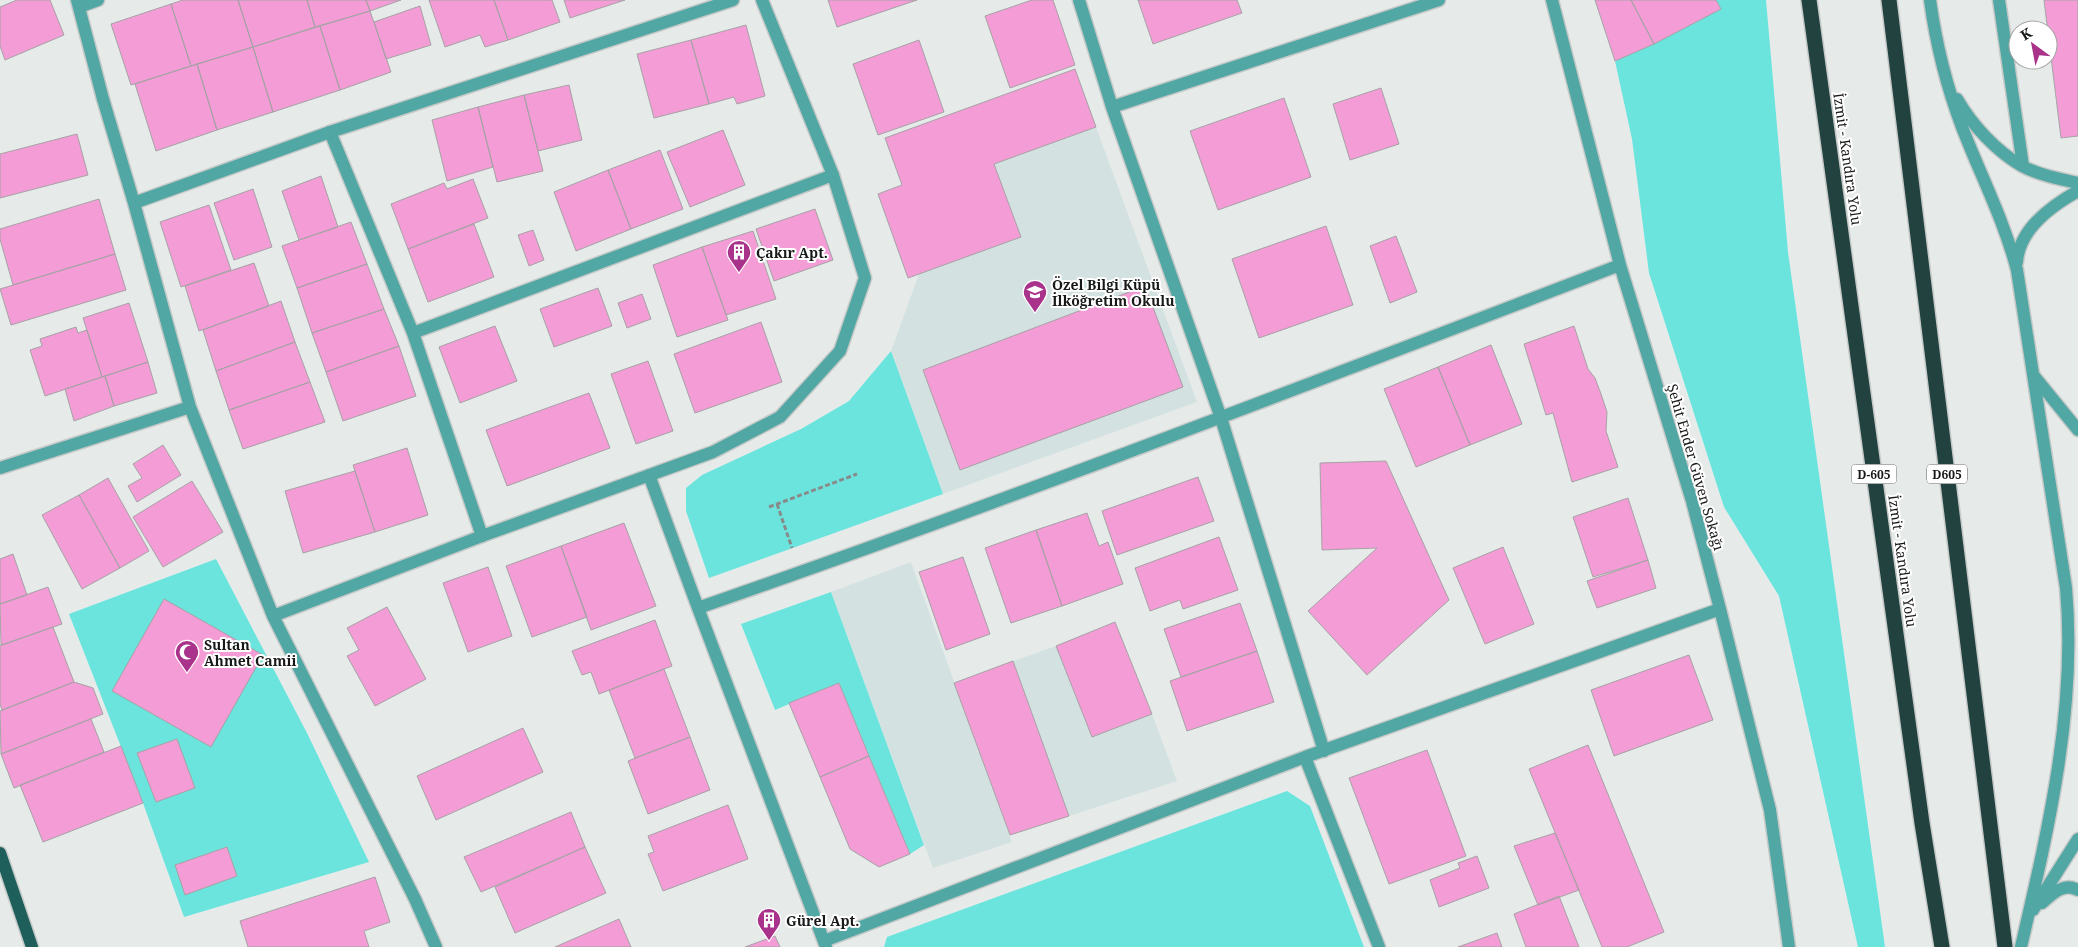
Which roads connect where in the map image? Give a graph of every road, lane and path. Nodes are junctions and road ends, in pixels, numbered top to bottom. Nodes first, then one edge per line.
1 (98, 0) edge
2 (733, 0) edge
3 (762, 0) edge
4 (1079, 0) edge
5 (1439, 0) edge
6 (1552, 0) edge
7 (1809, 0) edge
8 (1889, 0) edge
9 (1930, 0) edge
10 (1998, 0) edge
11 (78, 3) edge
12 (1941, 62) junction
13 (1112, 107) junction
14 (330, 132) junction
15 (2023, 166) junction
16 (833, 175) junction
17 (2078, 183) edge
18 (2078, 191) edge
19 (134, 203) junction
20 (1620, 265) junction
21 (2017, 270) junction
22 (413, 333) junction
23 (2033, 375) junction
24 (190, 407) junction
25 (1221, 418) junction
26 (2078, 430) edge
27 (0, 468) edge
28 (649, 474) junction
29 (857, 474) dead end
30 (777, 504) junction
31 (769, 506) dead end
32 (482, 536) junction
33 (801, 573) junction
34 (698, 608) junction
35 (1720, 609) junction
36 (273, 616) junction
37 (1324, 751) junction
38 (1305, 757) junction
39 (2078, 839) edge
40 (0, 853) edge
41 (2078, 890) edge
42 (2029, 916) junction
43 (825, 944) edge
44 (32, 947) edge
45 (436, 947) edge
46 (1379, 947) edge
47 (1789, 947) edge
48 (1942, 947) edge
49 (2006, 947) edge
50 (2022, 947) edge

1 - 11 street
2 - 14 street
3 - 16 street
4 - 13 street
5 - 13 street
6 - 20 street, Şehit Ender Güven Sokağı
7 - 48 highway, İzmit - Kandıra Yolu / D-605
8 - 49 highway, D605
9 - 12 street
10 - 15 street
11 - 19 street
12 - 15 street
12 - 21 street
13 - 25 street
14 - 19 street
14 - 22 street
15 - 17 street
16 - 22 street
16 - 28 street
18 - 21 street
19 - 24 street
20 - 25 street
20 - 35 street, Şehit Ender Güven Sokağı
21 - 23 street
22 - 32 street
23 - 26 street
23 - 42 street
24 - 27 street
24 - 36 street
25 - 33 street
25 - 37 street
28 - 32 street
28 - 34 street
29 - 30 path
30 - 31 path
30 - 33 path
32 - 36 street
33 - 34 street
34 - 43 street
35 - 37 street
35 - 47 street, Şehit Ender Güven Sokağı
36 - 45 street
37 - 38 street
38 - 43 street
38 - 46 street
39 - 42 street
40 - 44 main road
41 - 42 street
42 - 50 street

